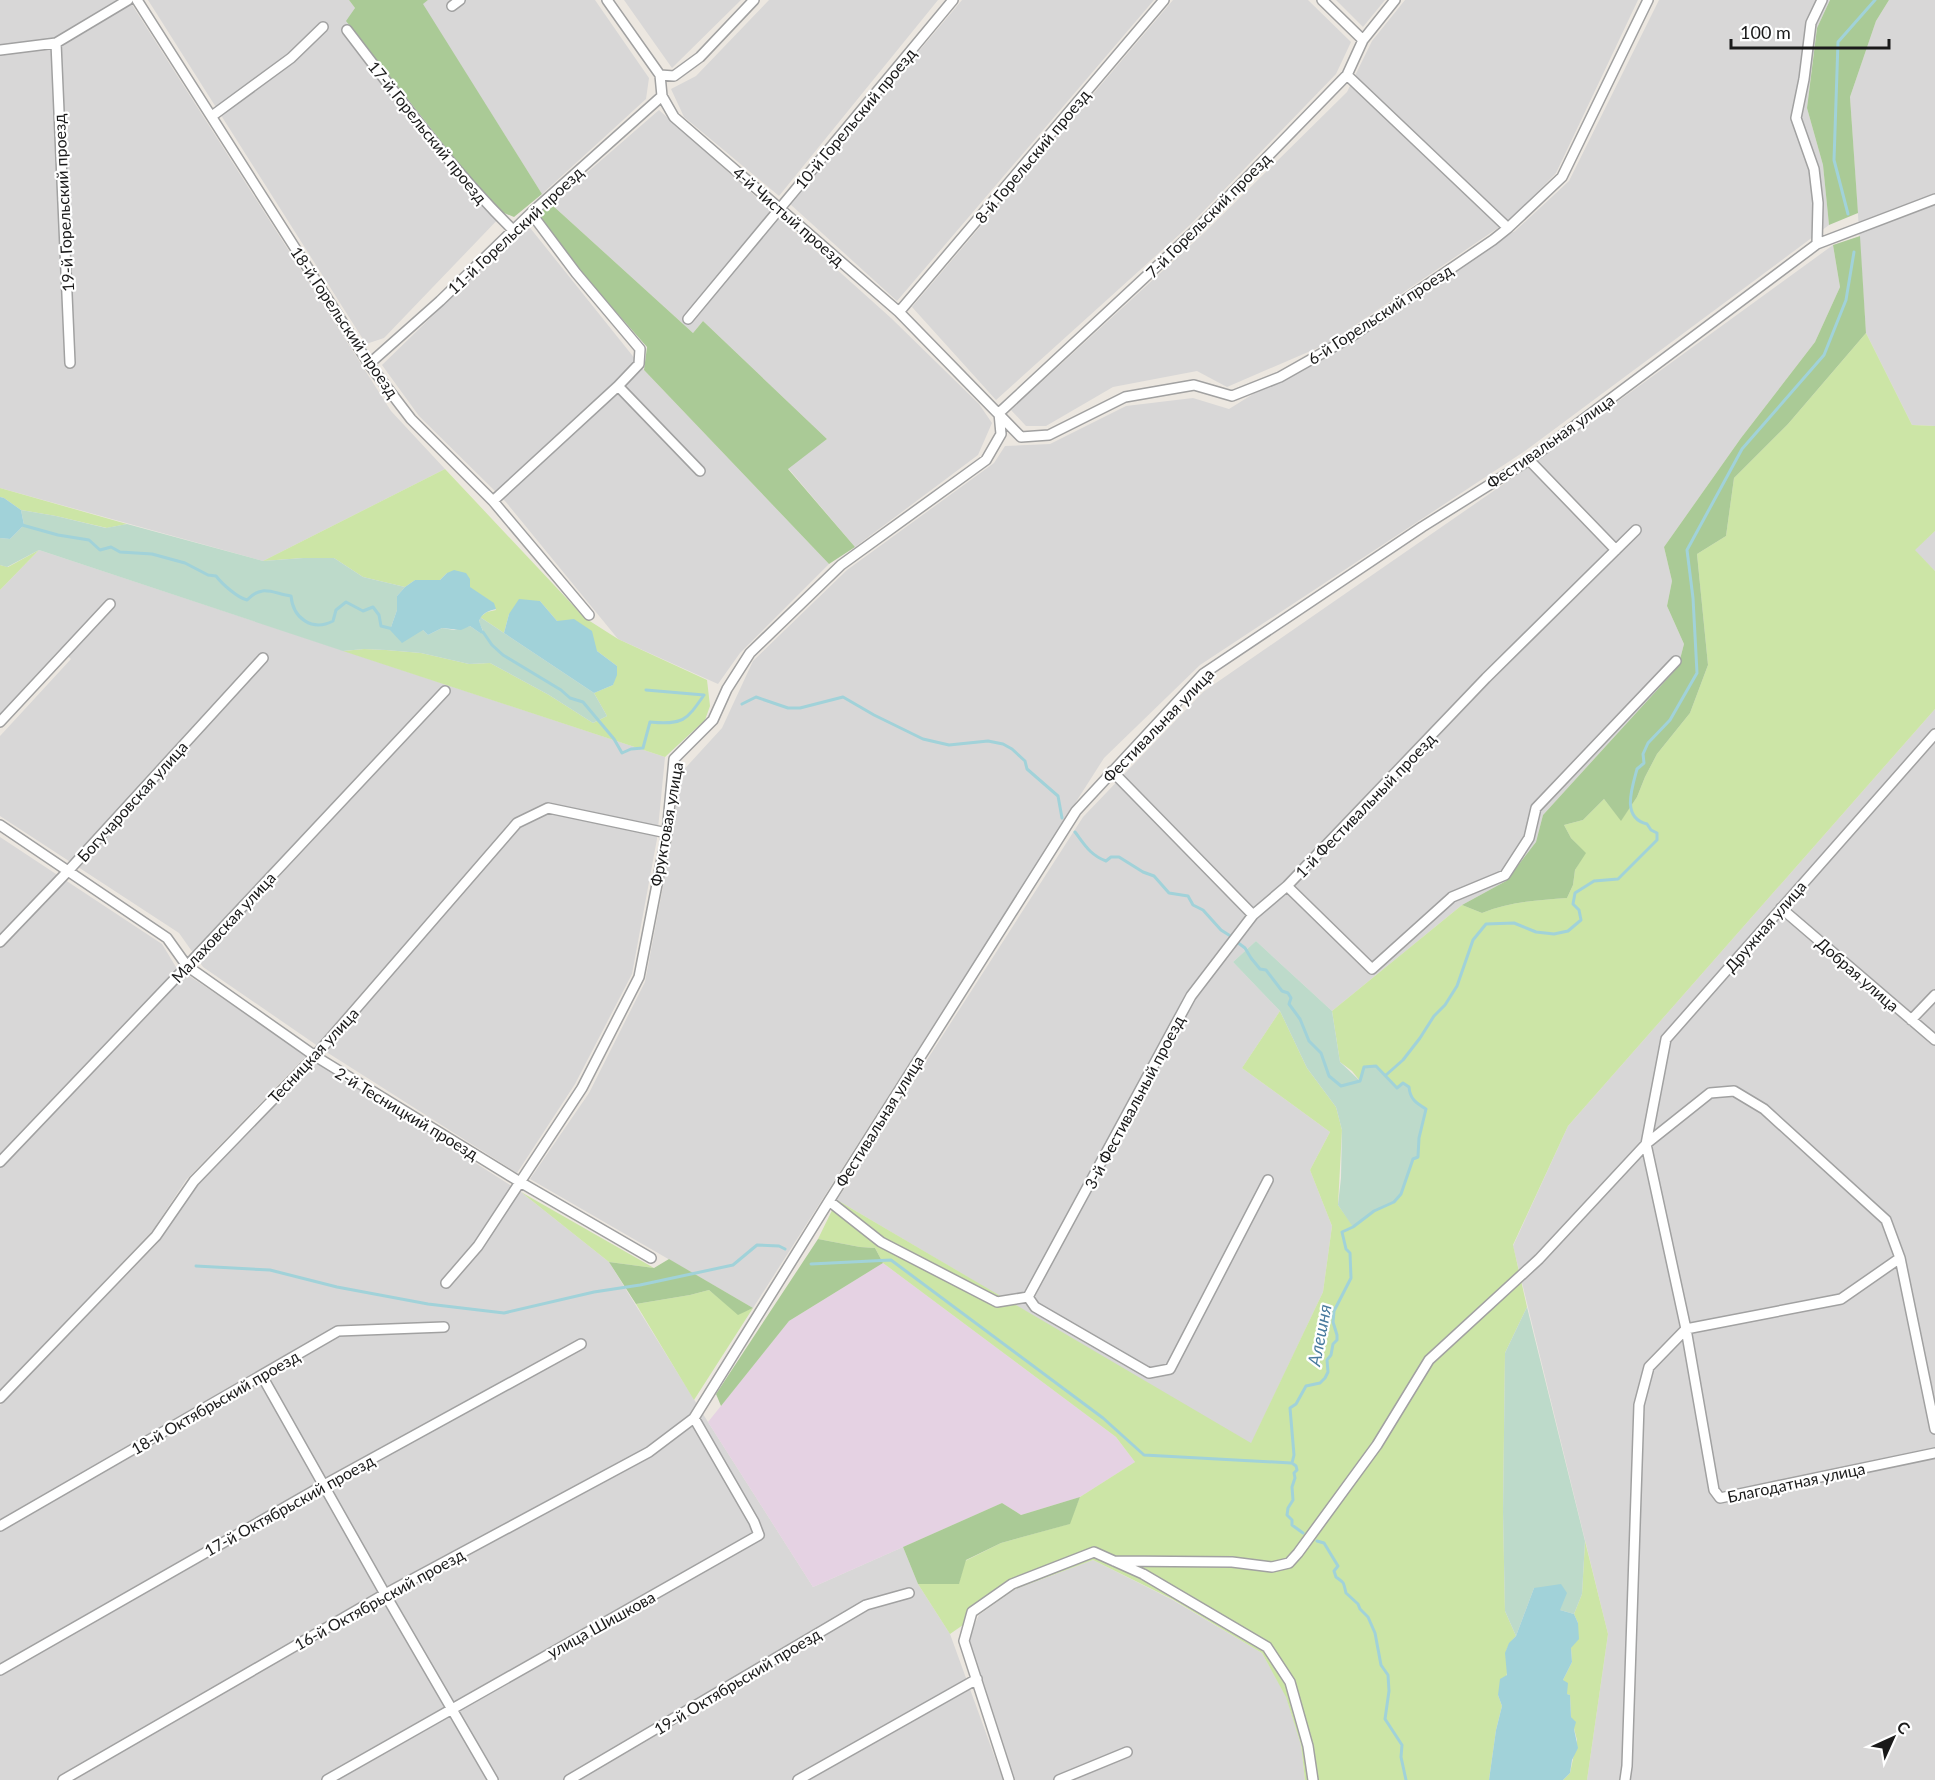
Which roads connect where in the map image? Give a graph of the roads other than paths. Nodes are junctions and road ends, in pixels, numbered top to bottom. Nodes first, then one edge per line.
1 (128, 0) edge
2 (137, 0) edge
3 (608, 0) edge
4 (754, 0) edge
5 (953, 0) edge
6 (1164, 0) edge
7 (1322, 0) edge
8 (1395, 0) edge
9 (1648, 0) edge
10 (1822, 0) edge
11 (323, 27) dead end
12 (347, 30) dead end
13 (1363, 40) junction
14 (56, 43) junction
15 (0, 50) edge
16 (660, 75) junction
17 (1347, 75) junction
18 (662, 96) junction
19 (212, 116) junction
20 (1935, 199) edge
21 (780, 207) junction
22 (531, 213) junction
23 (1508, 228) junction
24 (513, 230) junction
25 (1817, 244) junction
26 (899, 312) junction
27 (688, 319) dead end
28 (70, 363) dead end
29 (369, 364) junction
30 (618, 386) junction
31 (999, 413) junction
32 (1529, 460) junction
33 (700, 471) dead end
34 (493, 501) junction
35 (1636, 530) dead end
36 (1616, 550) junction
37 (110, 604) dead end
38 (589, 615) dead end
39 (263, 658) dead end
40 (1676, 661) dead end
41 (445, 691) dead end
42 (0, 722) edge
43 (1935, 734) edge
44 (1112, 771) junction
45 (0, 825) edge
46 (667, 833) junction
47 (69, 870) junction
48 (1287, 886) junction
49 (1781, 908) junction
50 (1253, 915) junction
51 (0, 942) edge
52 (187, 966) junction
53 (1935, 995) edge
54 (1911, 1020) junction
55 (1935, 1040) edge
56 (315, 1056) junction
57 (1646, 1144) junction
58 (0, 1162) edge
59 (1268, 1180) dead end
60 (520, 1182) junction
61 (829, 1201) junction
62 (651, 1258) dead end
63 (1900, 1258) junction
64 (446, 1283) dead end
65 (1028, 1297) junction
66 (444, 1327) dead end
67 (1686, 1329) junction
68 (580, 1344) dead end
69 (262, 1376) junction
70 (0, 1398) edge
71 (694, 1418) junction
72 (1935, 1429) edge
73 (1935, 1453) edge
74 (324, 1485) junction
75 (0, 1526) edge
76 (1114, 1561) junction
77 (909, 1593) dead end
78 (385, 1594) junction
79 (0, 1670) edge
80 (977, 1679) junction
81 (451, 1709) junction
82 (1127, 1752) dead end
83 (63, 1780) edge
84 (327, 1780) edge
85 (494, 1780) edge
86 (569, 1780) edge
87 (798, 1780) edge
88 (1009, 1780) edge
89 (1059, 1780) edge
90 (1312, 1780) edge
91 (1625, 1780) edge

1 - 14 street
2 - 19 street, 18-й Горельский проезд
3 - 16 street, 4-й Чистый проезд
4 - 16 street
5 - 21 street, 10-й Горельский проезд
6 - 26 street, 8-й Горельский проезд
7 - 13 street
8 - 13 street, 7-й Горельский проезд
9 - 23 street, 6-й Горельский проезд
10 - 25 street
11 - 19 street
12 - 24 street, 17-й Горельский проезд
13 - 17 street, 7-й Горельский проезд
14 - 15 street
14 - 28 street, 19-й Горельский проезд
16 - 18 street, 4-й Чистый проезд
17 - 23 street
17 - 31 street, 7-й Горельский проезд
18 - 21 street, 4-й Чистый проезд
18 - 22 street, 11-й Горельский проезд
19 - 29 street, 18-й Горельский проезд
20 - 25 street, Фестивальная улица
21 - 26 street, 4-й Чистый проезд
21 - 27 street, 10-й Горельский проезд
22 - 24 street, 11-й Горельский проезд
22 - 30 street
23 - 31 street, 6-й Горельский проезд
24 - 29 street, 11-й Горельский проезд
25 - 32 street, Фестивальная улица
26 - 31 street, 4-й Чистый проезд
29 - 34 street, 18-й Горельский проезд
30 - 33 street
30 - 34 street
31 - 46 street, Фруктовая улица
32 - 36 street
32 - 44 street, Фестивальная улица
34 - 38 street, 18-й Горельский проезд
35 - 36 street, 1-й Фестивальный проезд
36 - 48 street, 1-й Фестивальный проезд
37 - 42 street
39 - 47 street, Богучаровская улица
40 - 48 street
41 - 52 street, Малаховская улица
43 - 49 street, Дружная улица
44 - 50 street
44 - 61 street, Фестивальная улица
45 - 47 street, 2-й Тесницкий проезд
46 - 56 street, Тесницкая улица
46 - 60 street, Фруктовая улица
47 - 51 street, Богучаровская улица
47 - 52 street, 2-й Тесницкий проезд
48 - 50 street, 1-й Фестивальный проезд
49 - 54 street, Добрая улица
49 - 57 street, Дружная улица
50 - 65 street, 3-й Фестивальный проезд
52 - 56 street, 2-й Тесницкий проезд
52 - 58 street, Малаховская улица
53 - 54 street
54 - 55 street, Добрая улица
56 - 60 street, 2-й Тесницкий проезд
56 - 70 street, Тесницкая улица
57 - 63 street
57 - 67 street
57 - 76 street
59 - 65 street
60 - 62 street, 2-й Тесницкий проезд
60 - 64 street, Фруктовая улица
61 - 65 street
61 - 71 street, Фестивальная улица
63 - 67 street
63 - 72 street
66 - 69 street, 18-й Октябрьский проезд
67 - 73 street, Благодатная улица
67 - 91 street
68 - 74 street, 17-й Октябрьский проезд
69 - 74 street
69 - 75 street, 18-й Октябрьский проезд
71 - 78 street, 16-й Октябрьский проезд
71 - 81 street, улица Шишкова
74 - 78 street
74 - 79 street, 17-й Октябрьский проезд
76 - 80 street
76 - 90 street
77 - 86 street, 19-й Октябрьский проезд
78 - 81 street
78 - 83 street, 16-й Октябрьский проезд
80 - 87 street
80 - 88 street
81 - 84 street, улица Шишкова
81 - 85 street
82 - 89 street

